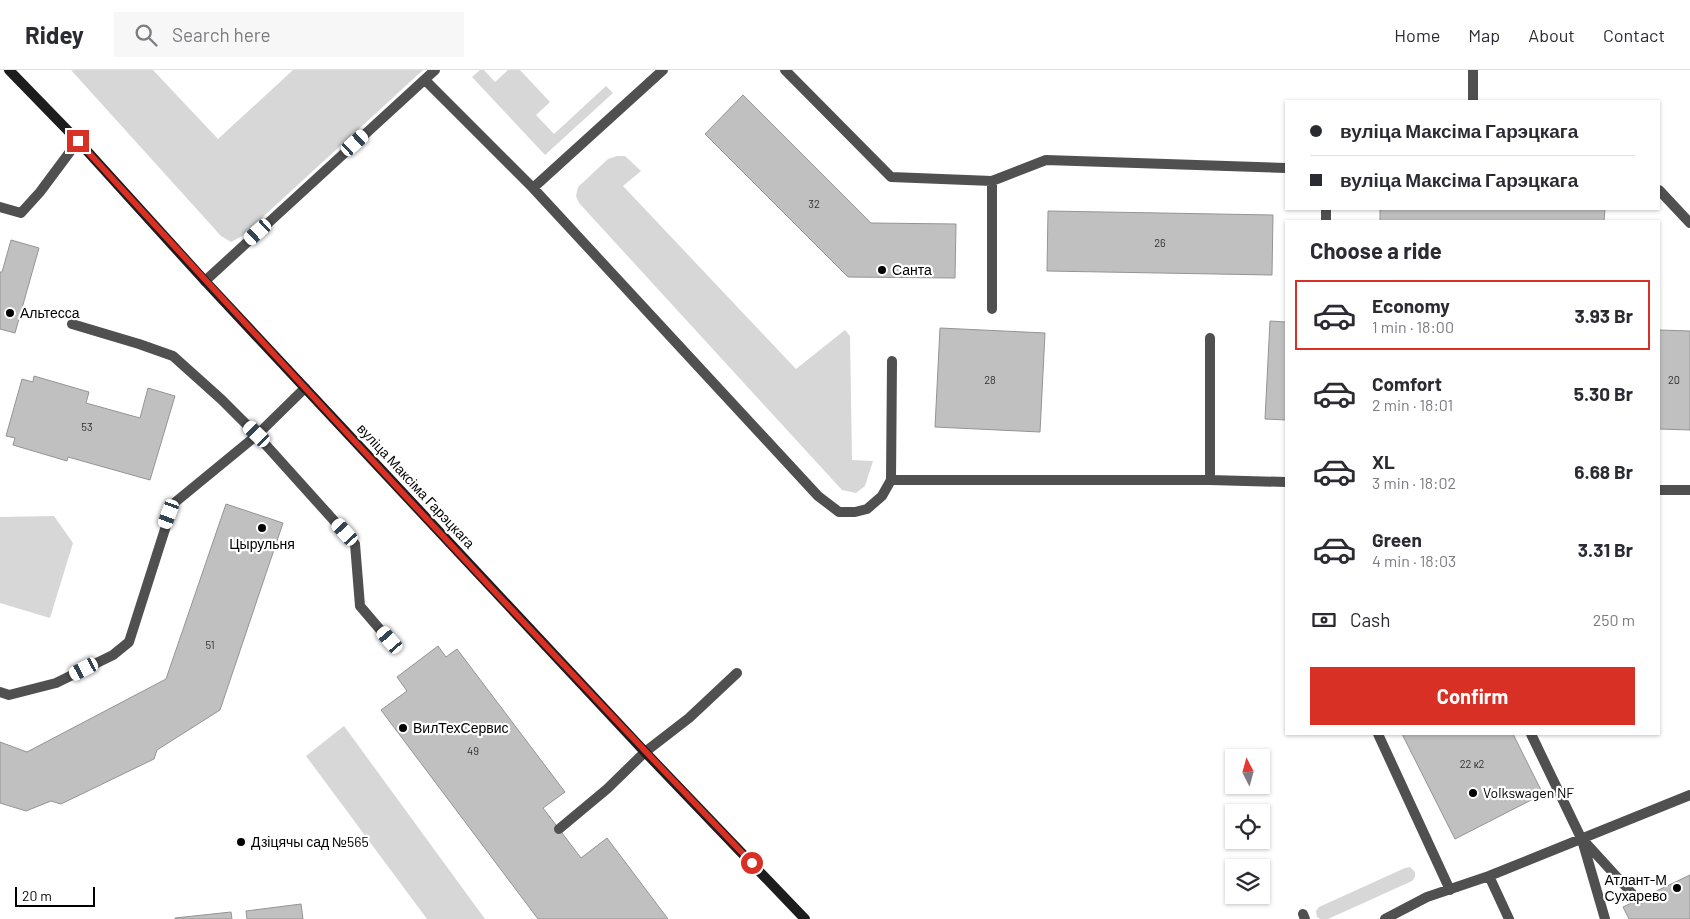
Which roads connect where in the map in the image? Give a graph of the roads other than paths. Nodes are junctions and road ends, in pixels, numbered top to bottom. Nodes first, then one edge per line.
1 (9, 70) edge
2 (435, 70) edge
3 (663, 70) edge
4 (785, 70) edge
5 (1473, 70) edge
6 (424, 80) junction
7 (1473, 100) edge
8 (78, 141) junction
9 (1285, 168) edge
10 (992, 181) junction
11 (533, 188) junction
12 (1660, 191) edge
13 (0, 207) edge
14 (1690, 223) edge
15 (205, 281) junction
16 (992, 309) dead end
17 (72, 324) dead end
18 (1210, 338) dead end
19 (892, 361) dead end
20 (305, 388) junction
21 (257, 434) junction
22 (891, 480) junction
23 (1210, 480) junction
24 (1285, 482) edge
25 (1660, 490) edge
26 (1690, 490) edge
27 (390, 640) dead end
28 (738, 673) dead end
29 (0, 692) edge
30 (1378, 735) edge
31 (1531, 735) edge
32 (645, 752) junction
33 (1690, 795) edge
34 (559, 829) dead end
35 (1582, 840) junction
36 (1489, 876) junction
37 (1450, 890) junction
38 (1638, 900) dead end
39 (805, 919) edge
40 (1385, 919) edge
41 (1509, 919) edge
42 (1605, 919) edge

1 - 8 main road, вуліца Максіма Гарэцкага
2 - 6 lane
3 - 11 lane
4 - 10 lane
5 - 7 lane
6 - 11 lane
6 - 15 lane
8 - 13 lane
8 - 15 main road, вуліца Максіма Гарэцкага
9 - 10 lane
10 - 16 lane
11 - 22 lane
12 - 14 lane
15 - 20 main road, вуліца Максіма Гарэцкага
17 - 21 lane
18 - 23 lane
19 - 22 lane
20 - 21 lane
20 - 32 main road, вуліца Максіма Гарэцкага
21 - 27 lane
21 - 29 lane
22 - 23 lane
23 - 24 lane
25 - 26 lane
28 - 32 lane
30 - 37 lane
31 - 35 lane
32 - 34 lane
32 - 39 main road, вуліца Максіма Гарэцкага
33 - 35 lane
35 - 36 lane
35 - 38 lane
35 - 42 lane
36 - 37 lane
36 - 41 lane
37 - 40 lane

